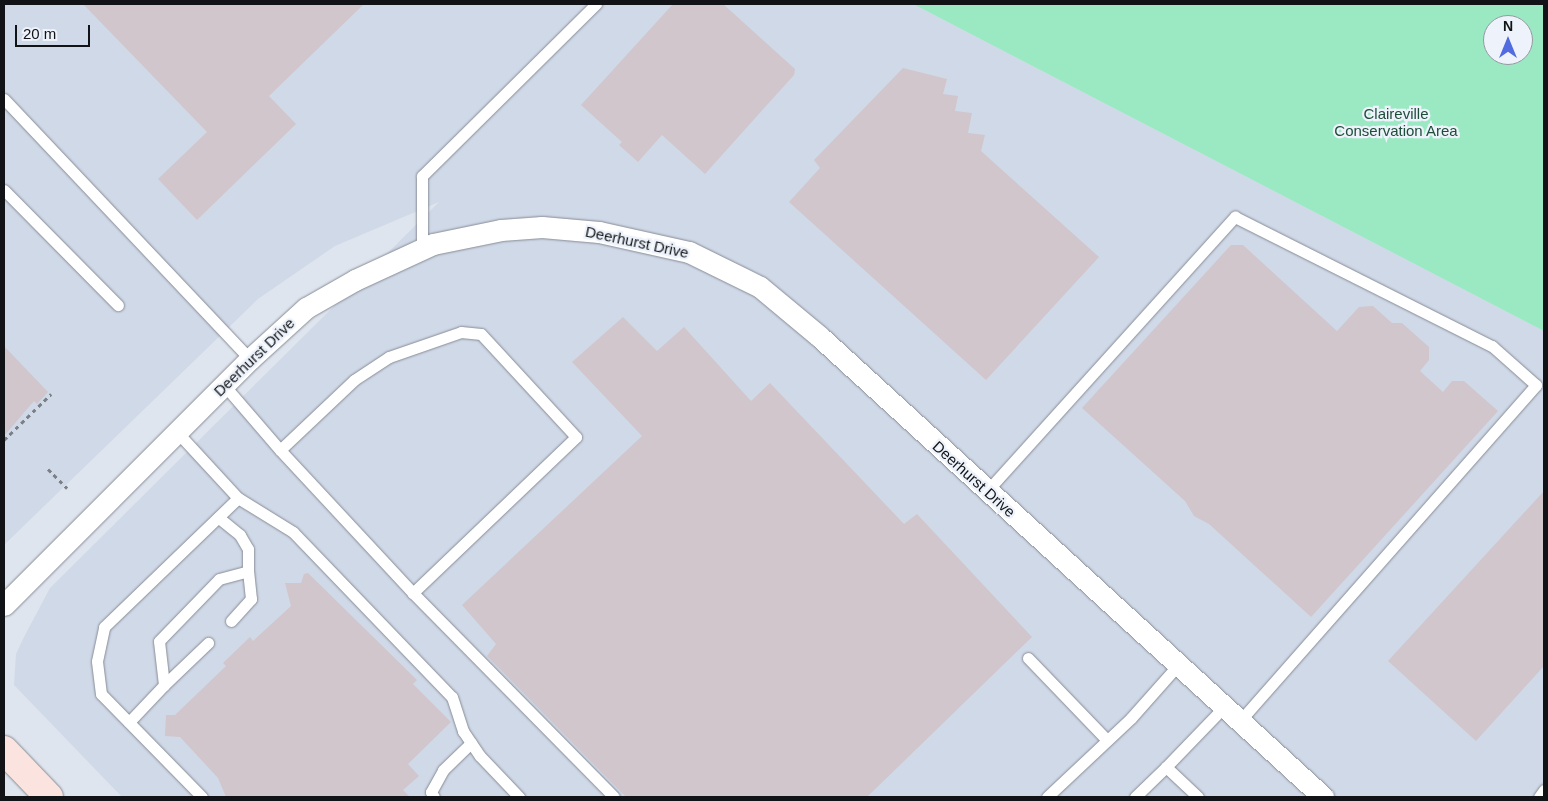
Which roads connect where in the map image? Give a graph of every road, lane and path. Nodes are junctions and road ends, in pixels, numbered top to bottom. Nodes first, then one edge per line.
1 (596, 4) edge
2 (4, 99) edge
3 (4, 190) edge
4 (422, 249) junction
5 (118, 305) dead end
6 (250, 359) junction
7 (224, 385) junction
8 (51, 394) dead end
9 (177, 432) junction
10 (4, 440) edge
11 (280, 450) junction
12 (48, 469) dead end
13 (67, 488) dead end
14 (987, 491) junction
15 (238, 498) junction
16 (218, 517) junction
17 (248, 571) junction
18 (413, 593) junction
19 (4, 605) edge
20 (231, 621) dead end
21 (208, 643) dead end
22 (1028, 658) dead end
23 (1178, 665) junction
24 (164, 685) junction
25 (1224, 707) junction
26 (1240, 721) junction
27 (129, 722) junction
28 (1107, 740) junction
29 (471, 743) junction
30 (4, 750) edge
31 (1166, 767) junction
32 (1544, 790) edge
33 (49, 797) edge
34 (202, 797) edge
35 (434, 797) edge
36 (519, 797) edge
37 (614, 797) edge
38 (1047, 797) edge
39 (1135, 797) edge
40 (1198, 797) edge
41 (1323, 797) edge
42 (1539, 797) edge

1 - 4 lane
2 - 6 lane
3 - 5 lane
4 - 6 street, Deerhurst Drive
4 - 14 street, Deerhurst Drive
6 - 7 street, Deerhurst Drive
7 - 9 street, Deerhurst Drive
7 - 11 lane
8 - 10 path
9 - 15 lane
9 - 19 street, Deerhurst Drive
11 - 18 lane
11 - 18 lane
12 - 13 path
14 - 23 street, Deerhurst Drive
14 - 26 lane
15 - 16 lane
15 - 29 lane
16 - 17 lane
16 - 27 lane
17 - 20 lane
17 - 24 lane
18 - 37 lane
21 - 24 lane
22 - 28 lane
23 - 25 street, Deerhurst Drive
23 - 28 lane
24 - 27 lane
25 - 26 street, Deerhurst Drive
25 - 31 lane
26 - 41 street, Deerhurst Drive
27 - 34 lane
28 - 38 lane
29 - 35 lane
29 - 36 lane
30 - 33 main road
31 - 39 lane
31 - 40 lane
32 - 42 lane

